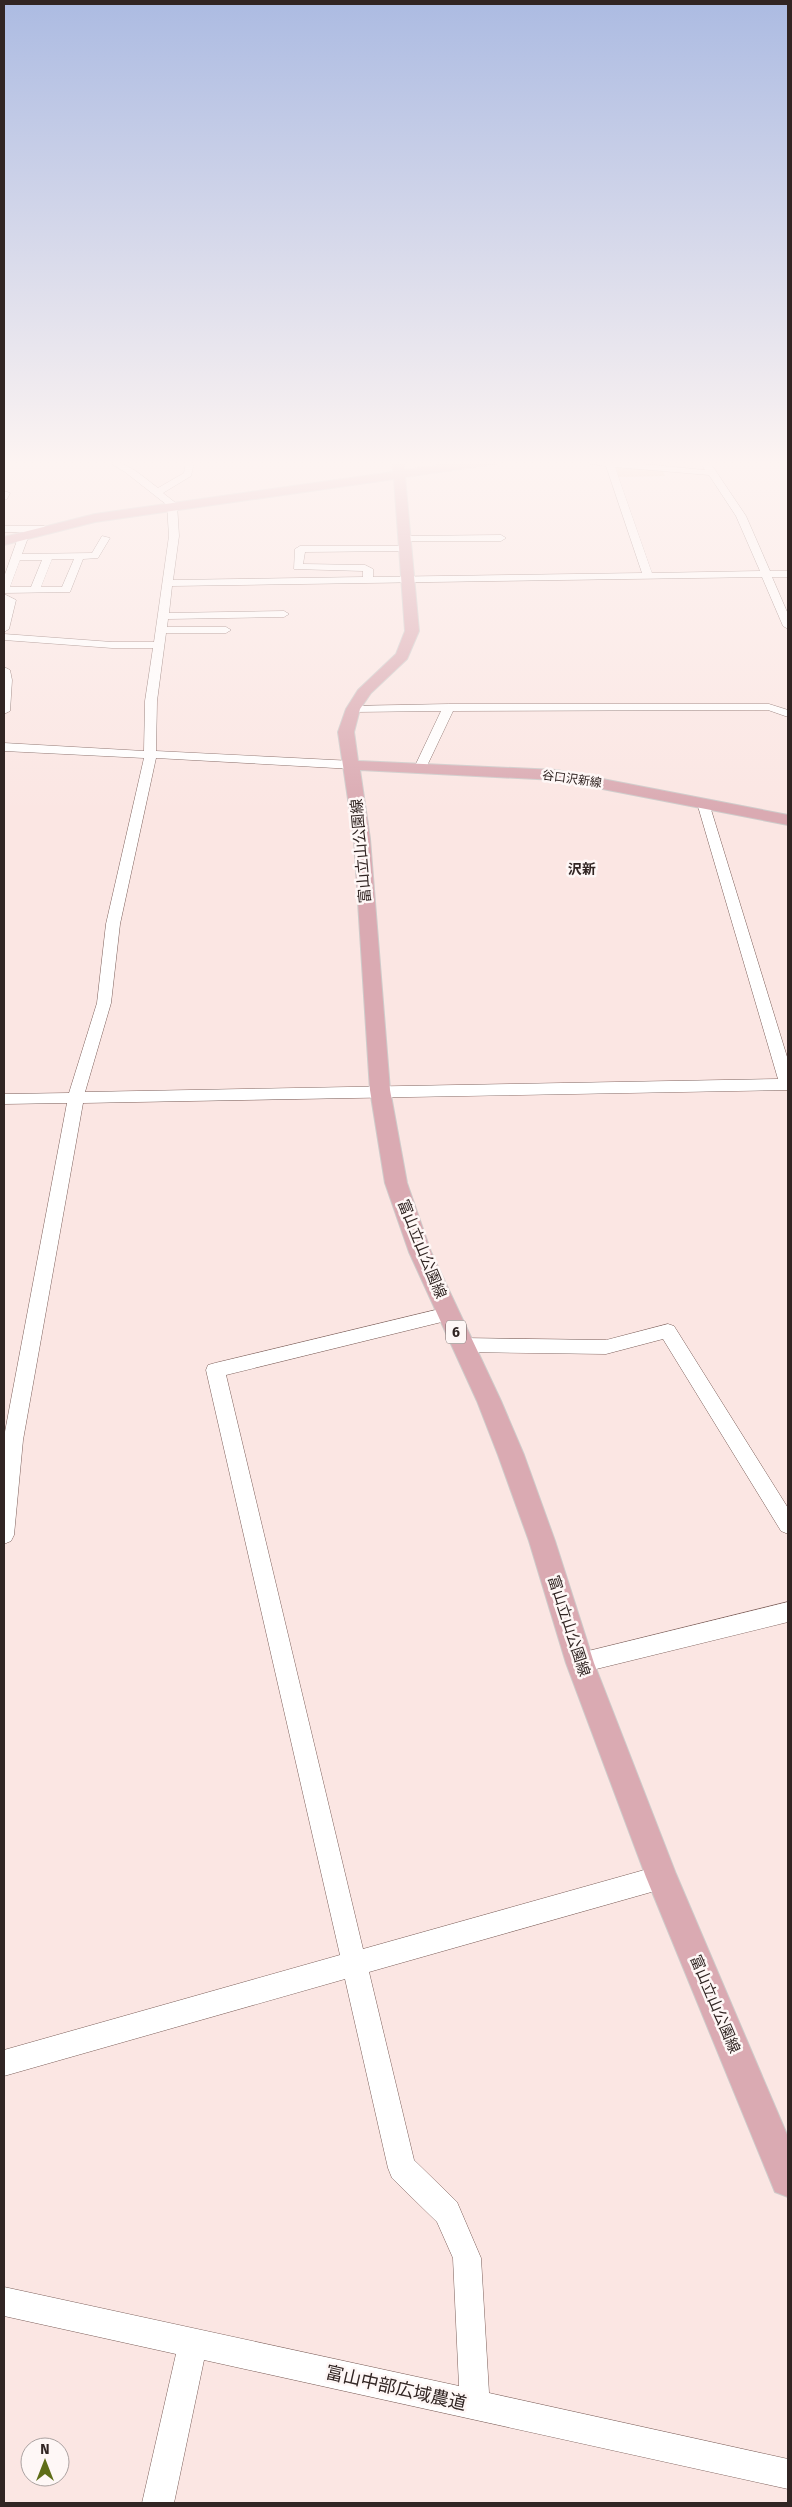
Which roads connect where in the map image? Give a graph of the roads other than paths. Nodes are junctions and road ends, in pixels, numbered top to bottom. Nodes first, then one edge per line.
1 (8, 578) edge
2 (39, 578) edge
3 (71, 578) edge
4 (169, 578) edge
5 (504, 578) edge
6 (768, 578) edge
7 (368, 580) joint
8 (407, 580) junction
9 (168, 583) junction
10 (4, 590) edge
11 (34, 590) junction
12 (4, 597) edge
13 (284, 614) dead end
14 (163, 616) junction
15 (788, 626) edge
16 (4, 628) edge
17 (161, 630) junction
18 (226, 630) dead end
19 (4, 637) edge
20 (158, 645) junction
21 (4, 670) edge
22 (449, 707) junction
23 (354, 709) junction
24 (4, 711) edge
25 (788, 714) edge
26 (4, 742) edge
27 (4, 747) edge
28 (150, 755) junction
29 (353, 765) junction
30 (420, 768) junction
31 (703, 803) junction
32 (788, 820) edge
33 (788, 1084) edge
34 (380, 1090) junction
35 (76, 1097) junction
36 (4, 1099) edge
37 (448, 1314) junction
38 (462, 1345) junction
39 (5, 1505) edge
40 (788, 1525) edge
41 (4, 1535) edge
42 (788, 1612) edge
43 (580, 1663) junction
44 (662, 1877) junction
45 (354, 1964) junction
46 (4, 2063) edge
47 (788, 2179) edge
48 (4, 2301) edge
49 (193, 2343) junction
50 (475, 2406) junction
51 (788, 2474) edge
52 (158, 2503) edge

1 - 10 street
2 - 11 street
3 - 11 street
4 - 9 street
5 - 8 street
6 - 15 street
7 - 8 street
7 - 9 street
8 - 23 main road, 富山立山公園線 / 6
9 - 14 street
10 - 11 street
12 - 16 street
13 - 14 street
14 - 17 street
17 - 18 street
17 - 20 street
19 - 20 street
20 - 28 street
21 - 24 street
22 - 23 street
22 - 25 street
22 - 30 street
23 - 29 main road, 富山立山公園線 / 6
26 - 27 street
27 - 28 street
28 - 29 street
28 - 35 street
29 - 30 main road, 谷口沢新線
29 - 34 main road, 富山立山公園線 / 6
30 - 31 main road, 谷口沢新線
31 - 32 main road, 谷口沢新線
31 - 33 street
33 - 34 street
34 - 35 street
34 - 37 main road, 富山立山公園線 / 6
35 - 36 street
35 - 39 street
37 - 38 main road, 富山立山公園線 / 6
37 - 45 street
38 - 40 street
38 - 43 main road, 富山立山公園線 / 6
39 - 41 street
42 - 43 street
43 - 44 main road, 富山立山公園線 / 6
44 - 45 street
44 - 47 main road, 富山立山公園線 / 6
45 - 46 street
45 - 50 street
48 - 49 street, 富山中部広域農道
49 - 50 street, 富山中部広域農道
49 - 52 street
50 - 51 street, 富山中部広域農道

